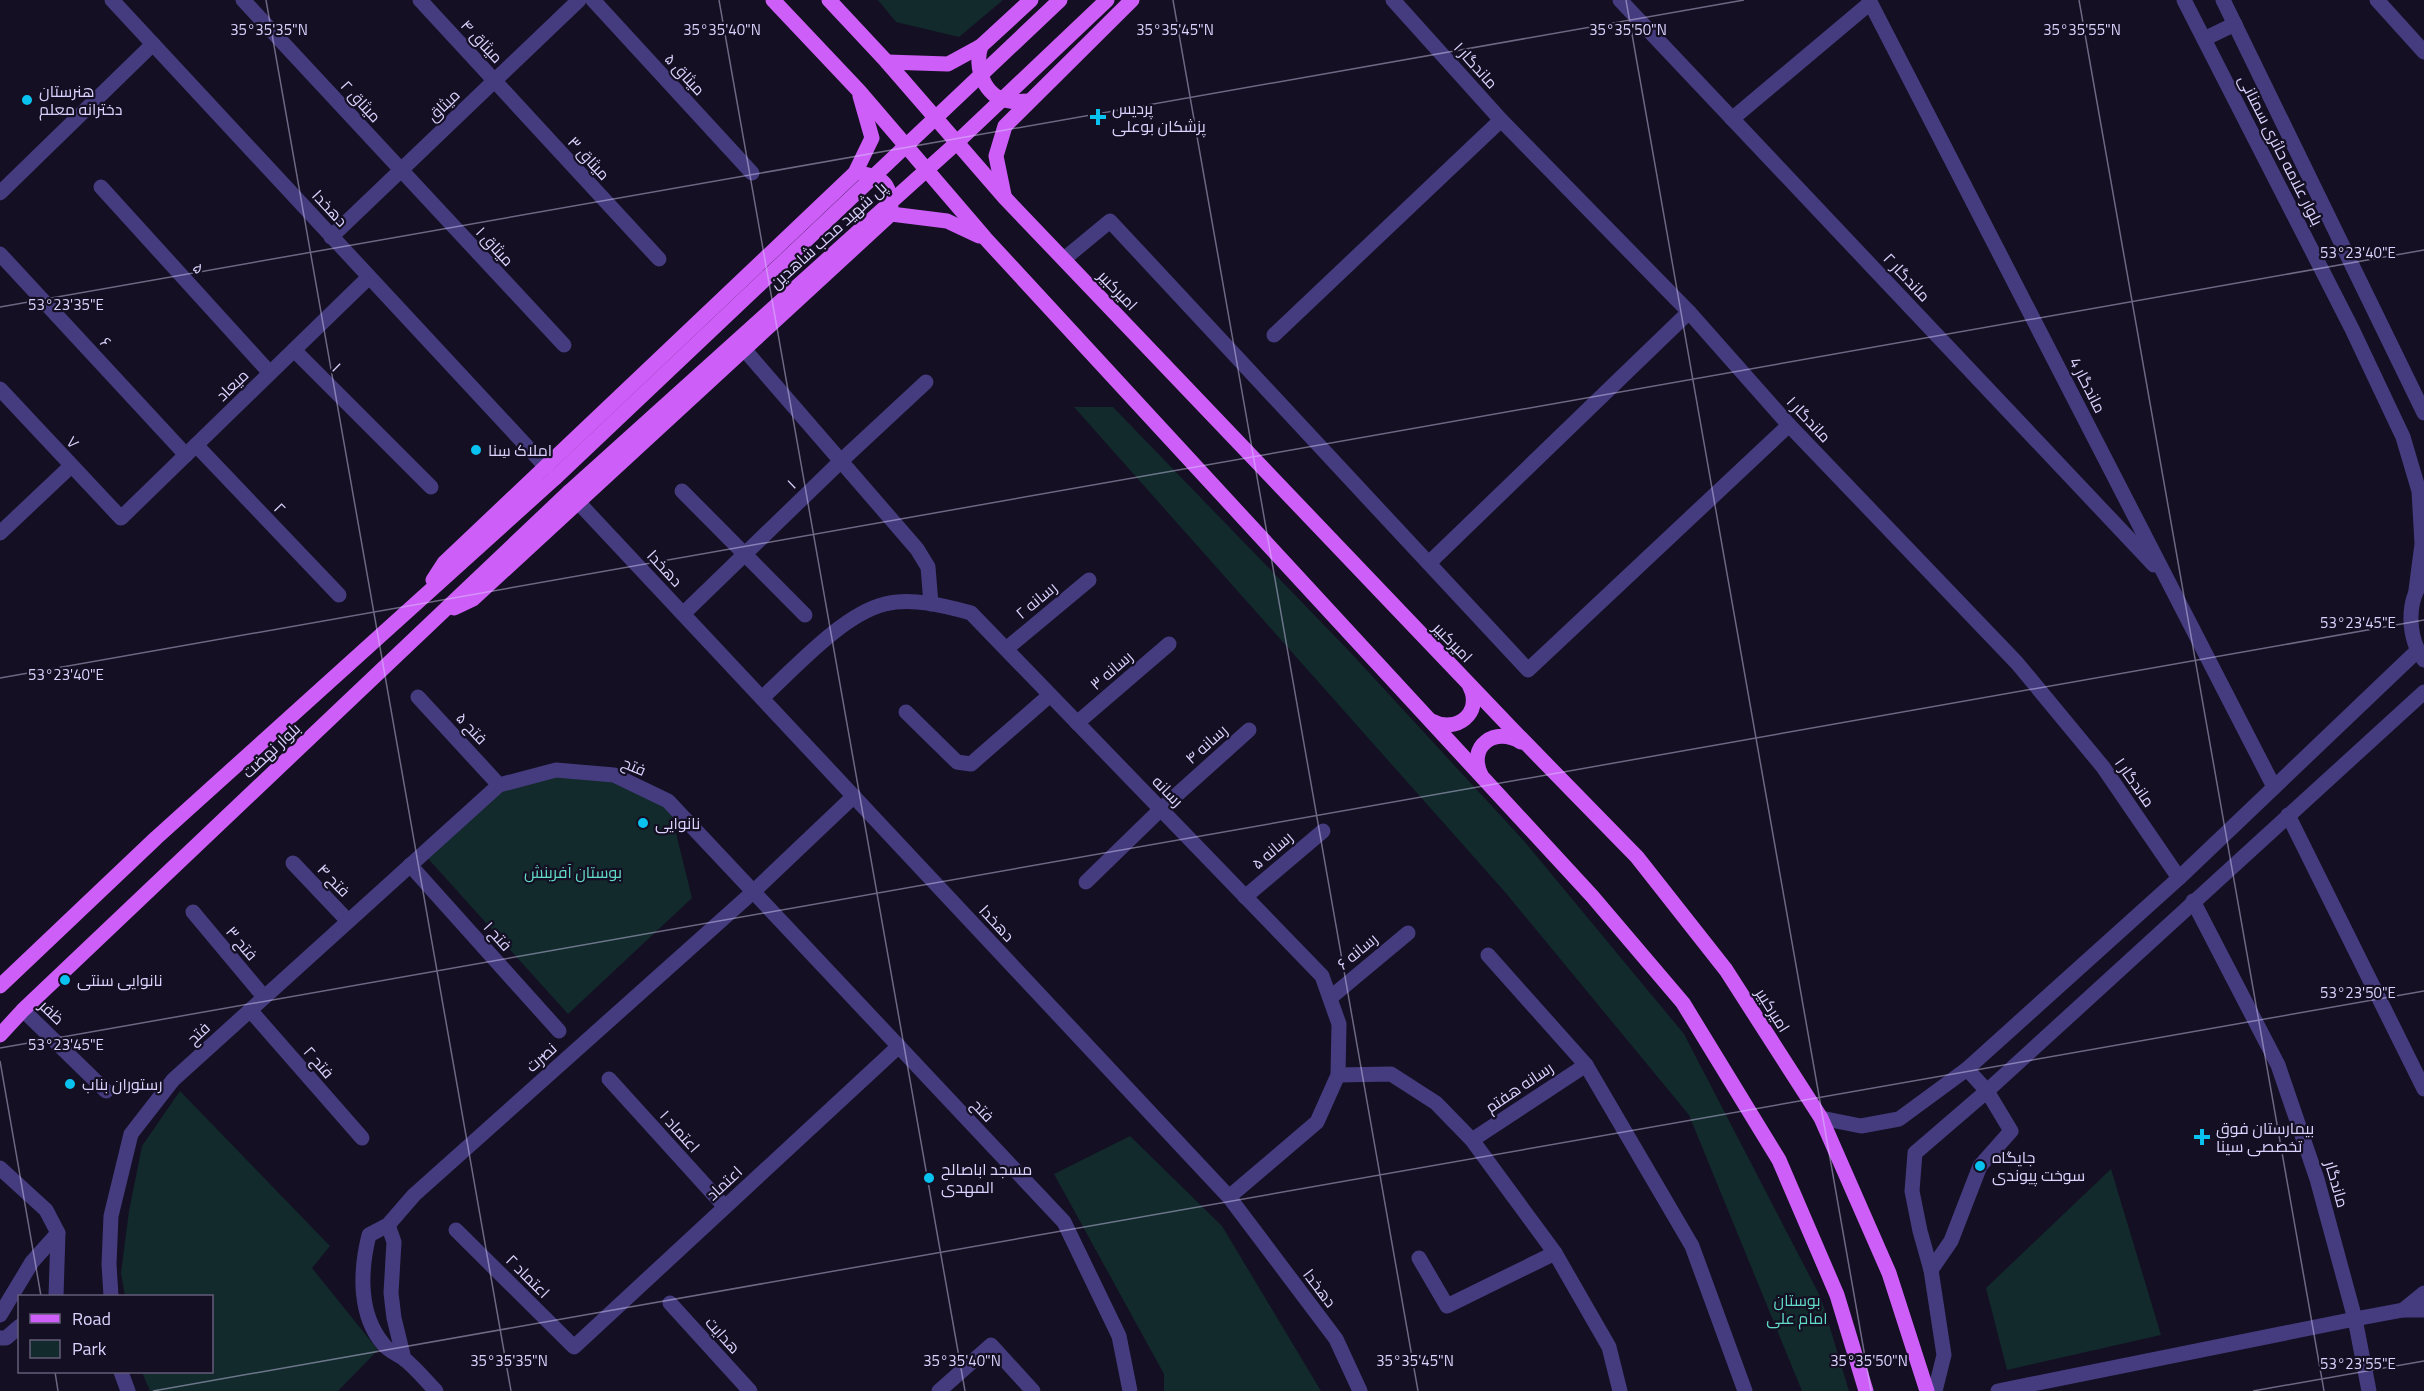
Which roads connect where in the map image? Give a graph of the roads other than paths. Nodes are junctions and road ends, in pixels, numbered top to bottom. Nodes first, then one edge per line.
1 (243, 0) edge
2 (420, 0) edge
3 (579, 0) edge
4 (593, 0) edge
5 (773, 0) edge
6 (829, 0) edge
7 (1031, 0) edge
8 (1060, 0) edge
9 (1107, 0) edge
10 (1132, 0) edge
11 (1393, 0) edge
12 (1620, 0) edge
13 (2184, 0) edge
14 (2223, 0) edge
15 (2377, 0) edge
16 (119, 2) edge
17 (1870, 2) edge
18 (2235, 24) junction
19 (2204, 39) junction
20 (153, 44) junction
21 (981, 46) junction
22 (2424, 51) edge
23 (887, 62) junction
24 (494, 81) junction
25 (859, 91) junction
26 (1029, 100) junction
27 (1732, 119) junction
28 (1501, 120) junction
29 (400, 171) junction
30 (752, 173) dead end
31 (855, 173) junction
32 (101, 187) dead end
33 (0, 193) edge
34 (1005, 198) junction
35 (891, 214) junction
36 (332, 237) junction
37 (985, 238) junction
38 (0, 254) edge
39 (658, 259) dead end
40 (1064, 259) junction
41 (369, 277) junction
42 (1689, 312) junction
43 (1274, 335) dead end
44 (564, 345) dead end
45 (743, 348) junction
46 (294, 350) junction
47 (270, 373) junction
48 (926, 382) dead end
49 (0, 389) edge
50 (2424, 412) edge
51 (1789, 425) junction
52 (191, 450) junction
53 (841, 460) junction
54 (71, 466) junction
55 (551, 472) junction
56 (431, 487) dead end
57 (681, 491) dead end
58 (574, 497) junction
59 (121, 518) joint
60 (0, 533) edge
61 (744, 555) junction
62 (1429, 563) junction
63 (2167, 579) junction
64 (1089, 580) dead end
65 (2420, 584) edge
66 (339, 595) dead end
67 (931, 604) junction
68 (683, 614) junction
69 (805, 615) dead end
70 (1169, 644) dead end
71 (1006, 649) junction
72 (2421, 655) edge
73 (1469, 685) junction
74 (2424, 692) edge
75 (1050, 695) junction
76 (418, 697) dead end
77 (762, 698) junction
78 (906, 712) dead end
79 (1432, 721) junction
80 (1077, 723) junction
81 (1249, 730) dead end
82 (1528, 747) junction
83 (1484, 781) junction
84 (499, 785) junction
85 (2274, 787) junction
86 (854, 796) junction
87 (1161, 809) junction
88 (2288, 815) junction
89 (1323, 831) dead end
90 (293, 863) dead end
91 (410, 865) junction
92 (2179, 878) junction
93 (1086, 882) dead end
94 (753, 892) junction
95 (1245, 897) junction
96 (2193, 901) junction
97 (193, 912) dead end
98 (348, 921) junction
99 (1408, 933) dead end
100 (1488, 955) dead end
101 (0, 986) edge
102 (264, 997) junction
103 (1330, 998) junction
104 (2046, 999) junction
105 (23, 1010) junction
106 (250, 1010) junction
107 (2064, 1020) junction
108 (559, 1031) dead end
109 (0, 1035) edge
110 (898, 1046) junction
111 (1586, 1065) junction
112 (1967, 1069) junction
113 (1338, 1075) junction
114 (609, 1079) dead end
115 (2424, 1089) edge
116 (106, 1090) dead end
117 (1987, 1091) junction
118 (1821, 1118) junction
119 (362, 1138) dead end
120 (1472, 1140) junction
121 (0, 1168) edge
122 (1229, 1197) junction
123 (725, 1207) junction
124 (388, 1225) junction
125 (456, 1230) dead end
126 (58, 1233) junction
127 (1555, 1253) junction
128 (1419, 1258) dead end
129 (1931, 1270) junction
130 (2424, 1293) edge
131 (56, 1295) edge
132 (111, 1295) edge
133 (670, 1303) dead end
134 (2403, 1310) junction
135 (2424, 1310) edge
136 (0, 1315) edge
137 (2355, 1319) junction
138 (18, 1328) edge
139 (0, 1338) edge
140 (574, 1347) joint
141 (404, 1359) junction
142 (122, 1373) edge
143 (1616, 1390) edge
144 (128, 1391) edge
145 (436, 1391) edge
146 (750, 1391) edge
147 (939, 1391) edge
148 (1033, 1391) edge
149 (1130, 1391) edge
150 (1360, 1391) edge
151 (1745, 1391) edge
152 (1866, 1391) edge
153 (1927, 1391) edge
154 (1935, 1391) edge
155 (1998, 1391) edge
156 (2368, 1391) edge

1 - 29 street, میثاق ۲
2 - 24 street, میثاق ۴
3 - 24 street, میثاق
4 - 30 street, میثاق ۵
5 - 25 main road
6 - 23 main road, امیرکبیر
7 - 21 main road
8 - 55 main road, پل شهید محب شاهدین, bridge
9 - 58 main road, پل شهید محب شاهدین, bridge
10 - 26 main road
11 - 28 street, ماندگار ۱
12 - 27 street, ماندگار ۲
13 - 19 street, بلوار علامه حائری سمنانی
14 - 18 street, بلوار علامه حائری سمنانی
15 - 22 street
16 - 20 street, دهخدا
17 - 27 street
17 - 63 street, ماندگار 4
18 - 19 street
18 - 50 street, بلوار علامه حائری سمنانی
19 - 65 street, بلوار علامه حائری سمنانی
20 - 33 street
20 - 36 street, دهخدا
21 - 23 main road
21 - 26 main road
23 - 34 main road, امیرکبیر
24 - 29 street, میثاق
24 - 39 street, میثاق ۳
25 - 31 main road
25 - 37 main road
26 - 34 main road
27 - 63 street, ماندگار ۲
28 - 42 street, ماندگار ۱
28 - 43 street
29 - 36 street, میثاق
29 - 44 street, میثاق ۱
31 - 35 main road
31 - 55 main road
32 - 47 street, ۵
34 - 40 main road, امیرکبیر
35 - 37 main road
35 - 45 main road
36 - 41 street, دهخدا
37 - 79 main road
38 - 52 street, ۶
40 - 62 street
40 - 73 main road, امیرکبیر
41 - 46 street, میعاد
41 - 55 street, دهخدا
42 - 51 street, ماندگار ۱
42 - 62 street
45 - 53 street
45 - 58 main road
46 - 47 street, میعاد
46 - 56 street, ۱
47 - 52 street, میعاد
48 - 53 street, ۱
49 - 54 street, ۷
51 - 62 street
51 - 92 street, ماندگار ۱
52 - 59 street, میعاد
52 - 66 street, ۲
53 - 61 street, ۱
53 - 67 street
54 - 59 street, ۷
54 - 60 street
55 - 101 main road, بلوار نهضت
57 - 61 street
58 - 68 street, دهخدا
58 - 105 main road, بلوار نهضت
61 - 68 street, ۱
61 - 69 street
63 - 85 street, ماندگار 4
64 - 71 street, رسانه ۲
65 - 72 street, بلوار علامه حائری سمنانی
67 - 71 street, رسانه
67 - 77 street, رسانه
68 - 77 street, دهخدا
70 - 80 street, رسانه ۳
71 - 75 street, رسانه
72 - 85 street
73 - 79 main road
73 - 82 main road, امیرکبیر
74 - 88 street
75 - 78 street
75 - 80 street, رسانه
76 - 84 street, ۵ فتح
77 - 86 street, دهخدا
79 - 83 main road
80 - 87 street, رسانه
81 - 87 street, رسانه ۴
82 - 83 main road
82 - 118 main road, امیرکبیر
83 - 152 main road
84 - 91 street, فتح
84 - 94 street, فتح
85 - 92 street
86 - 94 street, نصرت
86 - 122 street, دهخدا
87 - 93 street, رسانه ۴
87 - 95 street, رسانه
88 - 96 street
88 - 115 street
89 - 95 street, رسانه ۵
90 - 98 street, فتح ۴
91 - 98 street, فتح
91 - 108 street, فتح ۱
92 - 104 street
94 - 110 street, فتح
94 - 124 street, نصرت
95 - 103 street, رسانه
96 - 107 street
96 - 137 street, ماندگار
97 - 102 street, فتح ۳
98 - 102 street, فتح
99 - 103 street, رسانه ۶
100 - 111 street
102 - 106 street, فتح
103 - 113 street, رسانه
104 - 107 street
104 - 112 street
105 - 109 main road, بلوار نهضت
105 - 116 street, ظفر
106 - 119 street, فتح ۲
106 - 132 street, فتح
107 - 117 street
110 - 123 street, اعتماد
110 - 149 street, فتح
111 - 120 street, رسانه هفتم
111 - 151 street
112 - 117 street
112 - 118 street
113 - 120 street
113 - 122 street, رسانه
114 - 123 street, اعتماد ۱
117 - 129 street
117 - 129 street
118 - 153 main road, امیرکبیر
120 - 127 street
121 - 126 street
122 - 150 street, دهخدا
123 - 140 street, اعتماد
124 - 141 street
124 - 141 street, نصرت
125 - 140 street, اعتماد ۲
126 - 131 street
126 - 136 street
127 - 128 street
127 - 143 street
129 - 154 street
130 - 134 street
133 - 146 street, هدایت
134 - 135 street
134 - 137 street
137 - 155 street
137 - 156 street, ماندگار
138 - 139 street
141 - 145 street
142 - 144 street
147 - 148 street

